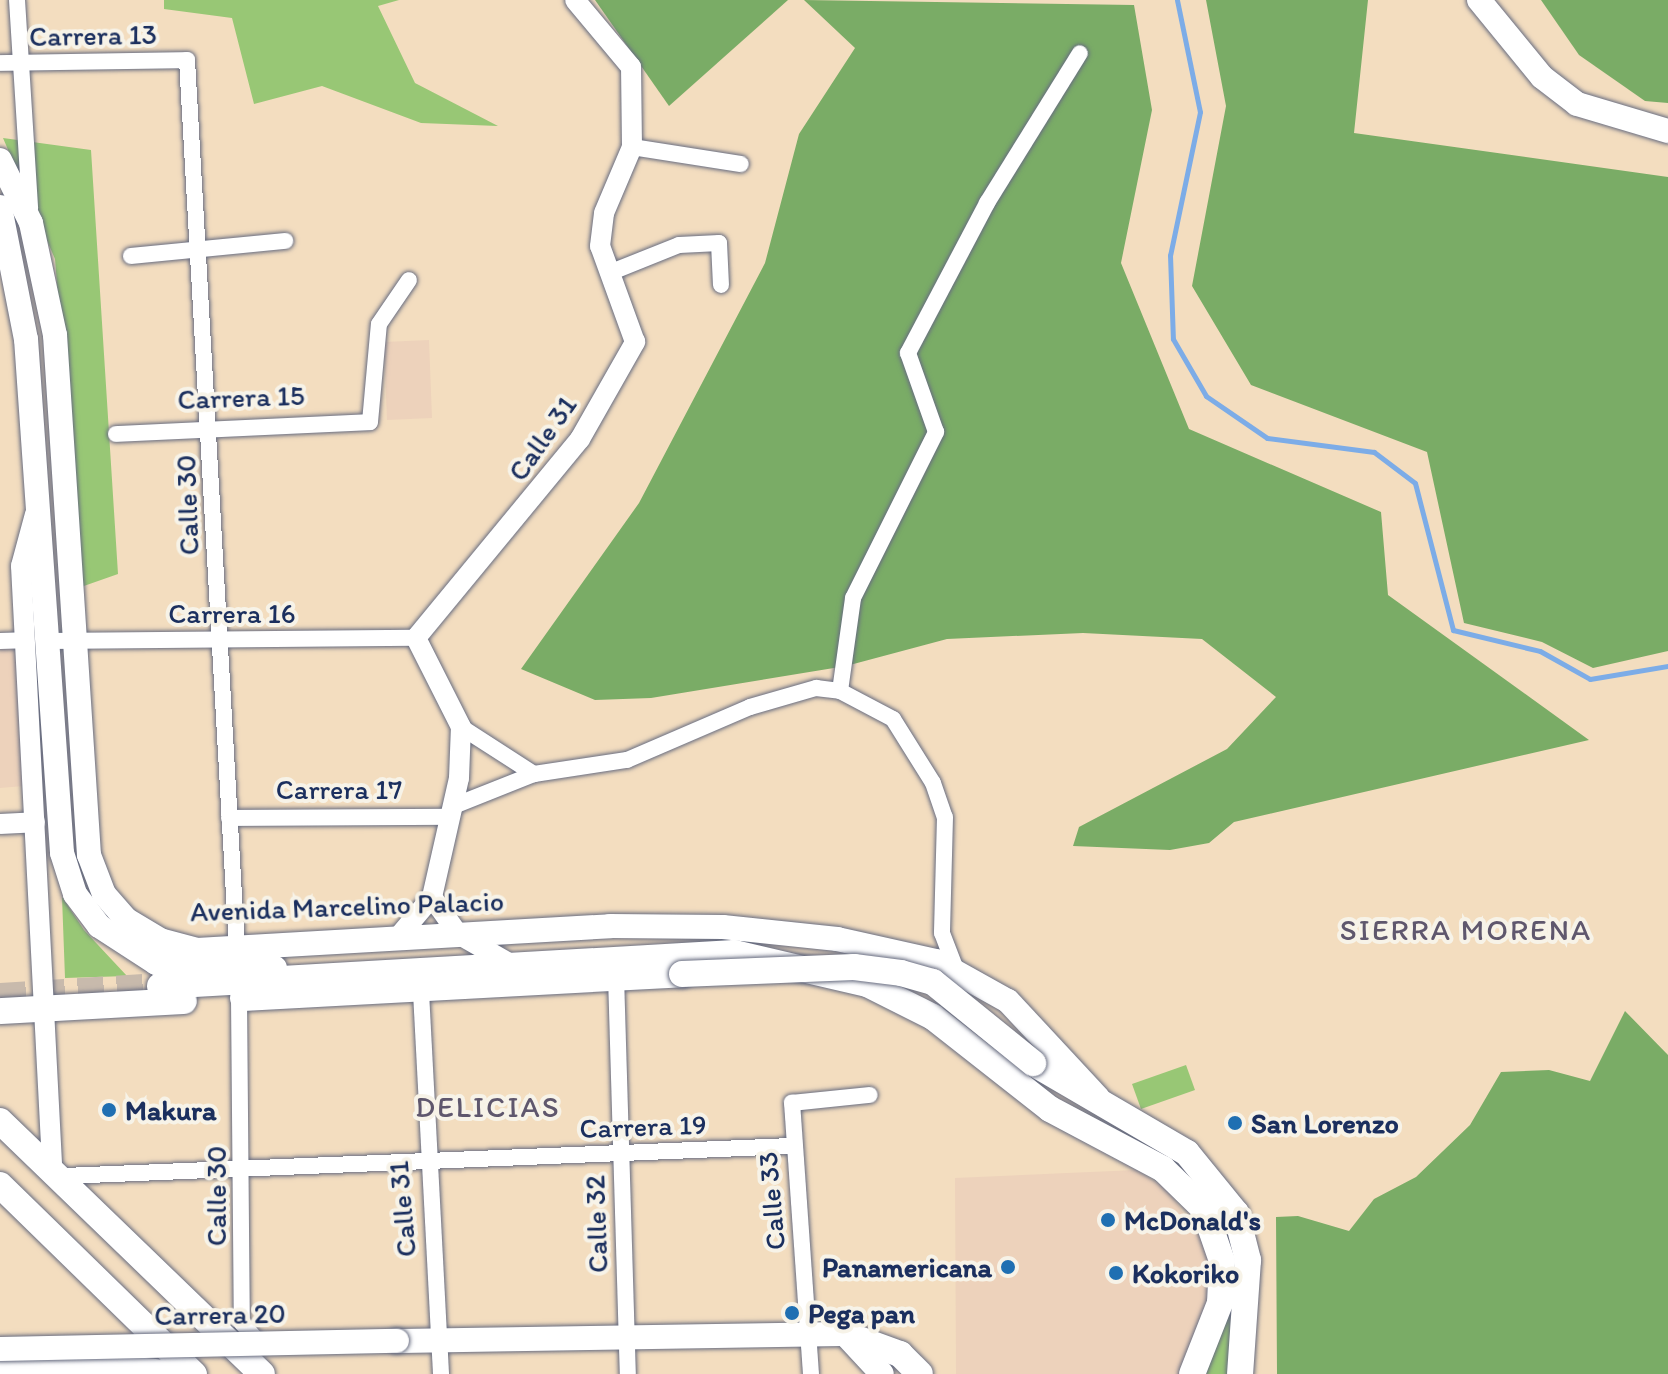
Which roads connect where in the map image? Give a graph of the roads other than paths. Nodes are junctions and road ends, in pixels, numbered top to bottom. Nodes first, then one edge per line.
1 (17, 0) edge
2 (575, 0) edge
3 (1479, 0) edge
4 (1080, 53) dead end
5 (187, 60) joint
6 (18, 62) junction
7 (0, 63) edge
8 (1668, 131) edge
9 (632, 147) junction
10 (0, 160) edge
11 (741, 164) dead end
12 (0, 207) edge
13 (31, 223) junction
14 (285, 241) dead end
15 (200, 249) junction
16 (131, 256) dead end
17 (7, 258) edge
18 (42, 259) junction
19 (609, 273) junction
20 (409, 280) dead end
21 (721, 285) dead end
22 (210, 426) junction
23 (116, 434) dead end
24 (416, 638) junction
25 (36, 640) junction
26 (219, 640) junction
27 (0, 641) edge
28 (74, 641) junction
29 (840, 691) junction
30 (461, 727) junction
31 (534, 774) junction
32 (450, 812) junction
33 (229, 818) junction
34 (35, 822) junction
35 (0, 824) edge
36 (432, 897) junction
37 (458, 934) junction
38 (399, 936) junction
39 (237, 948) junction
40 (507, 962) junction
41 (956, 970) junction
42 (616, 976) junction
43 (160, 986) tunnel mouth
44 (421, 992) junction
45 (239, 998) junction
46 (45, 1008) junction
47 (0, 1011) edge
48 (870, 1095) dead end
49 (1108, 1108) junction
50 (0, 1121) edge
51 (793, 1146) junction
52 (619, 1153) junction
53 (426, 1161) junction
54 (243, 1169) junction
55 (58, 1170) junction
56 (0, 1185) edge
57 (845, 1334) junction
58 (809, 1335) junction
59 (626, 1338) junction
60 (442, 1342) junction
61 (270, 1346) junction
62 (0, 1349) edge
63 (0, 1367) edge
64 (173, 1374) edge
65 (194, 1374) edge
66 (264, 1374) edge
67 (441, 1374) edge
68 (628, 1374) edge
69 (811, 1374) edge
70 (882, 1374) edge
71 (920, 1374) edge
72 (1192, 1374) edge
73 (1240, 1374) edge

1 - 6 street
2 - 9 street, Calle 31
3 - 8 main road
4 - 29 street
5 - 6 street, Carrera 13
5 - 15 street, Calle 30
6 - 7 street, Carrera 13
6 - 13 street
9 - 11 street
9 - 19 street, Calle 31
10 - 13 main road, Avenida Marcelino Palacio
12 - 17 main road, Avenida Marcelino Palacio
13 - 18 main road, Avenida Marcelino Palacio
14 - 15 street
15 - 16 street
15 - 22 street, Calle 30
17 - 18 street
17 - 25 main road, Avenida Marcelino Palacio
18 - 28 main road, Avenida Marcelino Palacio
19 - 21 street
19 - 24 street, Calle 31
20 - 22 street, Carrera 15
22 - 23 street, Carrera 15
22 - 26 street, Calle 30
24 - 26 street, Carrera 16
24 - 30 street
25 - 27 street, Carrera 16
25 - 28 street, Carrera 16
25 - 34 street
25 - 40 main road, Avenida Marcelino Palacio
26 - 28 street, Carrera 16
26 - 33 street, Calle 30
28 - 39 main road, Avenida Marcelino Palacio
29 - 31 street
29 - 41 street
30 - 31 street
30 - 32 street
31 - 32 street
32 - 33 street, Carrera 17
32 - 36 street
33 - 39 street, Calle 30
34 - 35 street
34 - 46 street
36 - 37 street
36 - 38 street
37 - 38 main road, Avenida Marcelino Palacio
37 - 40 street
37 - 41 main road, Avenida Marcelino Palacio
38 - 39 main road, Avenida Marcelino Palacio
40 - 43 main road, Avenida Marcelino Palacio
40 - 72 main road, Avenida Marcelino Palacio
41 - 49 main road, Avenida Marcelino Palacio
42 - 44 main road, Avenida Marcelino Palacio
42 - 49 main road, Avenida Marcelino Palacio, bridge
42 - 52 street, Calle 32
44 - 45 main road, Avenida Marcelino Palacio
44 - 53 street, Calle 31
45 - 46 main road, Avenida Marcelino Palacio
45 - 54 street, Calle 30
46 - 47 main road, Avenida Marcelino Palacio
46 - 55 street
48 - 51 street, Calle 33
49 - 73 main road, Avenida Marcelino Palacio
50 - 55 main road
51 - 52 street, Carrera 19
51 - 58 street, Calle 33
52 - 53 street, Carrera 19
52 - 59 street, Calle 32
53 - 54 street, Carrera 19
53 - 60 street, Calle 31
54 - 55 street, Carrera 19
54 - 61 street, Calle 30
55 - 66 main road
56 - 65 main road
57 - 58 main road, Carrera 20
57 - 70 main road
57 - 71 main road
58 - 59 main road, Carrera 20
58 - 69 street, Calle 33
59 - 60 main road, Carrera 20
59 - 68 street, Calle 32
60 - 61 street, Carrera 20
60 - 62 main road, Carrera 20, bridge
60 - 67 street, Calle 31
61 - 66 street
63 - 64 main road

